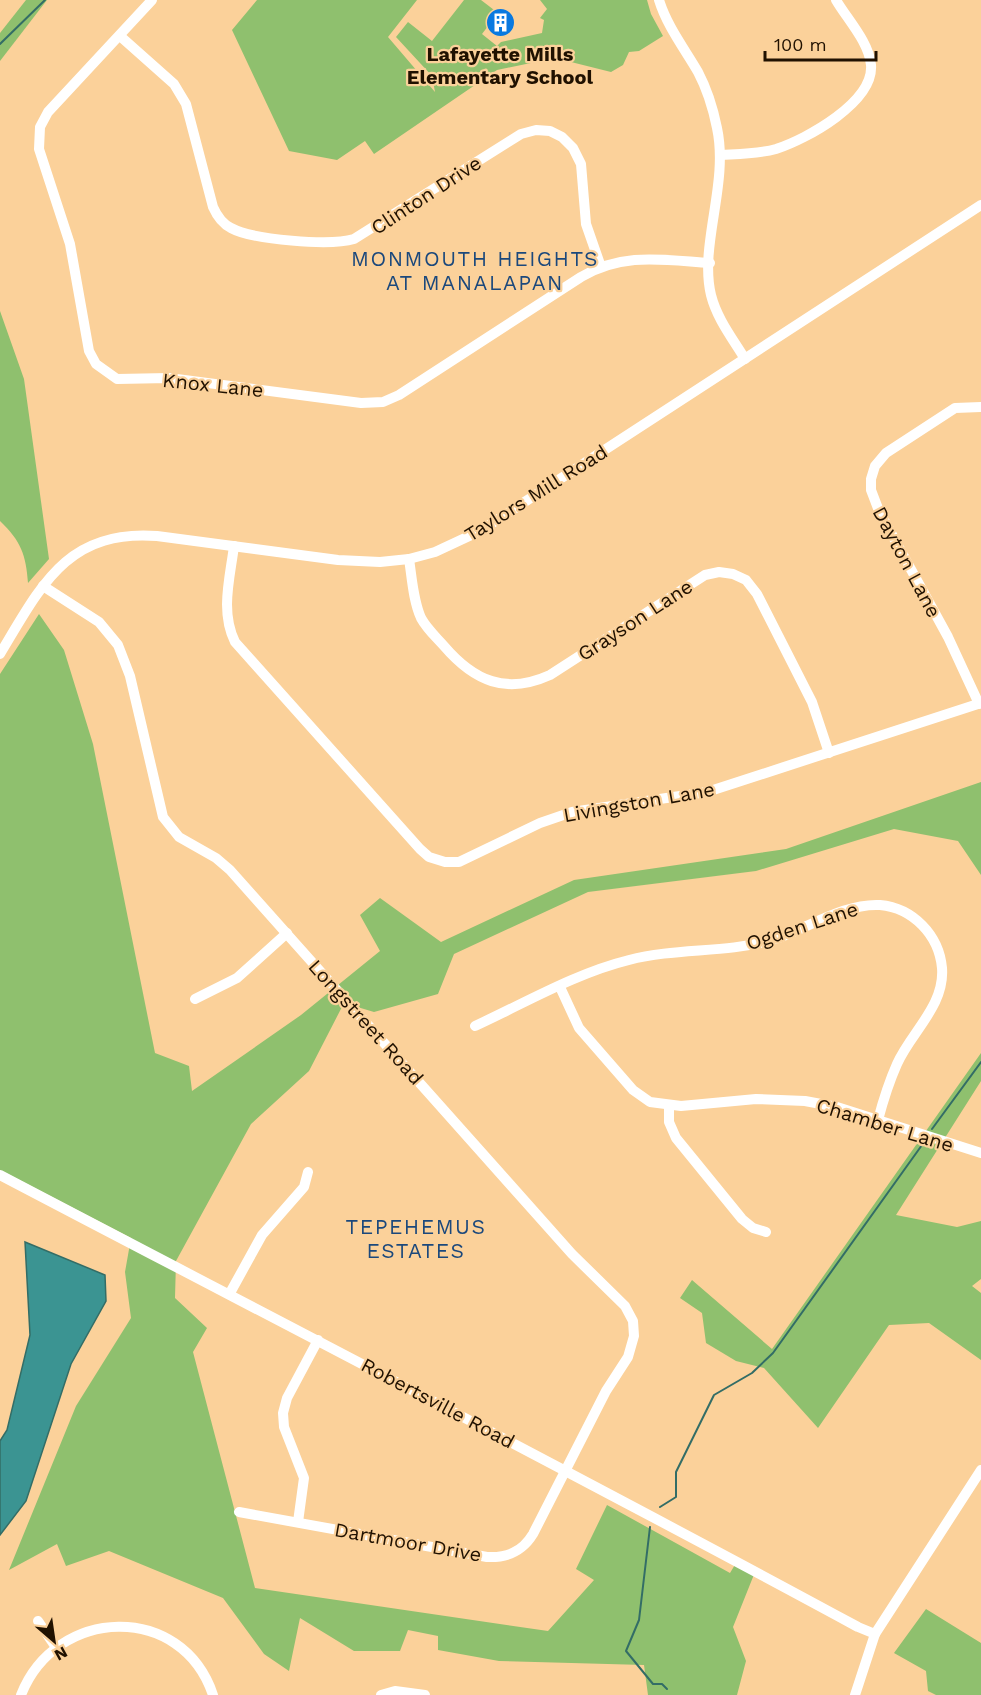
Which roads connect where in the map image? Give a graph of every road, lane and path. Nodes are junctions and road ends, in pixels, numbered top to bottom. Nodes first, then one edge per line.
1 (152, 0) edge
2 (658, 0) edge
3 (836, 0) edge
4 (120, 36) junction
5 (721, 154) junction
6 (981, 205) edge
7 (710, 263) junction
8 (601, 267) junction
9 (746, 359) junction
10 (981, 407) edge
11 (234, 546) junction
12 (409, 559) junction
13 (43, 586) junction
14 (0, 654) edge
15 (980, 703) edge
16 (829, 753) junction
17 (287, 933) junction
18 (560, 987) junction
19 (195, 999) dead end
20 (475, 1026) dead end
21 (669, 1106) junction
22 (878, 1120) junction
23 (981, 1153) edge
24 (308, 1172) dead end
25 (0, 1175) edge
26 (766, 1232) dead end
27 (230, 1293) junction
28 (318, 1340) junction
29 (566, 1469) junction
30 (981, 1470) edge
31 (238, 1512) dead end
32 (298, 1522) junction
33 (38, 1621) dead end
34 (875, 1634) junction
35 (55, 1646) junction
36 (21, 1695) edge
37 (213, 1695) edge
38 (381, 1695) edge
39 (425, 1695) edge
40 (855, 1695) edge

1 - 4 street, Knox Lane
2 - 5 street
3 - 5 street
4 - 8 street, Clinton Drive
4 - 8 street, Knox Lane
5 - 7 street
6 - 9 street, Taylors Mill Road
7 - 8 street, Knox Lane
7 - 9 street
9 - 12 street, Taylors Mill Road
10 - 15 street, Dayton Lane
11 - 12 street, Taylors Mill Road
11 - 13 street, Taylors Mill Road
11 - 16 street, Livingston Lane
12 - 16 street, Grayson Lane
13 - 14 street, Taylors Mill Road
13 - 17 street, Longstreet Road
15 - 16 street, Livingston Lane
17 - 19 street
17 - 29 street, Longstreet Road
18 - 20 street, Ogden Lane
18 - 21 street, Chamber Lane
18 - 22 street, Ogden Lane
21 - 22 street, Chamber Lane
21 - 26 street
22 - 23 street, Chamber Lane
24 - 27 street
25 - 27 street, Robertsville Road
27 - 28 street, Robertsville Road
28 - 29 street, Robertsville Road
28 - 32 street
29 - 32 street, Dartmoor Drive
29 - 34 street, Robertsville Road
30 - 34 street
31 - 32 street, Dartmoor Drive
33 - 35 street
34 - 40 street
35 - 36 street
35 - 37 street
38 - 39 street

